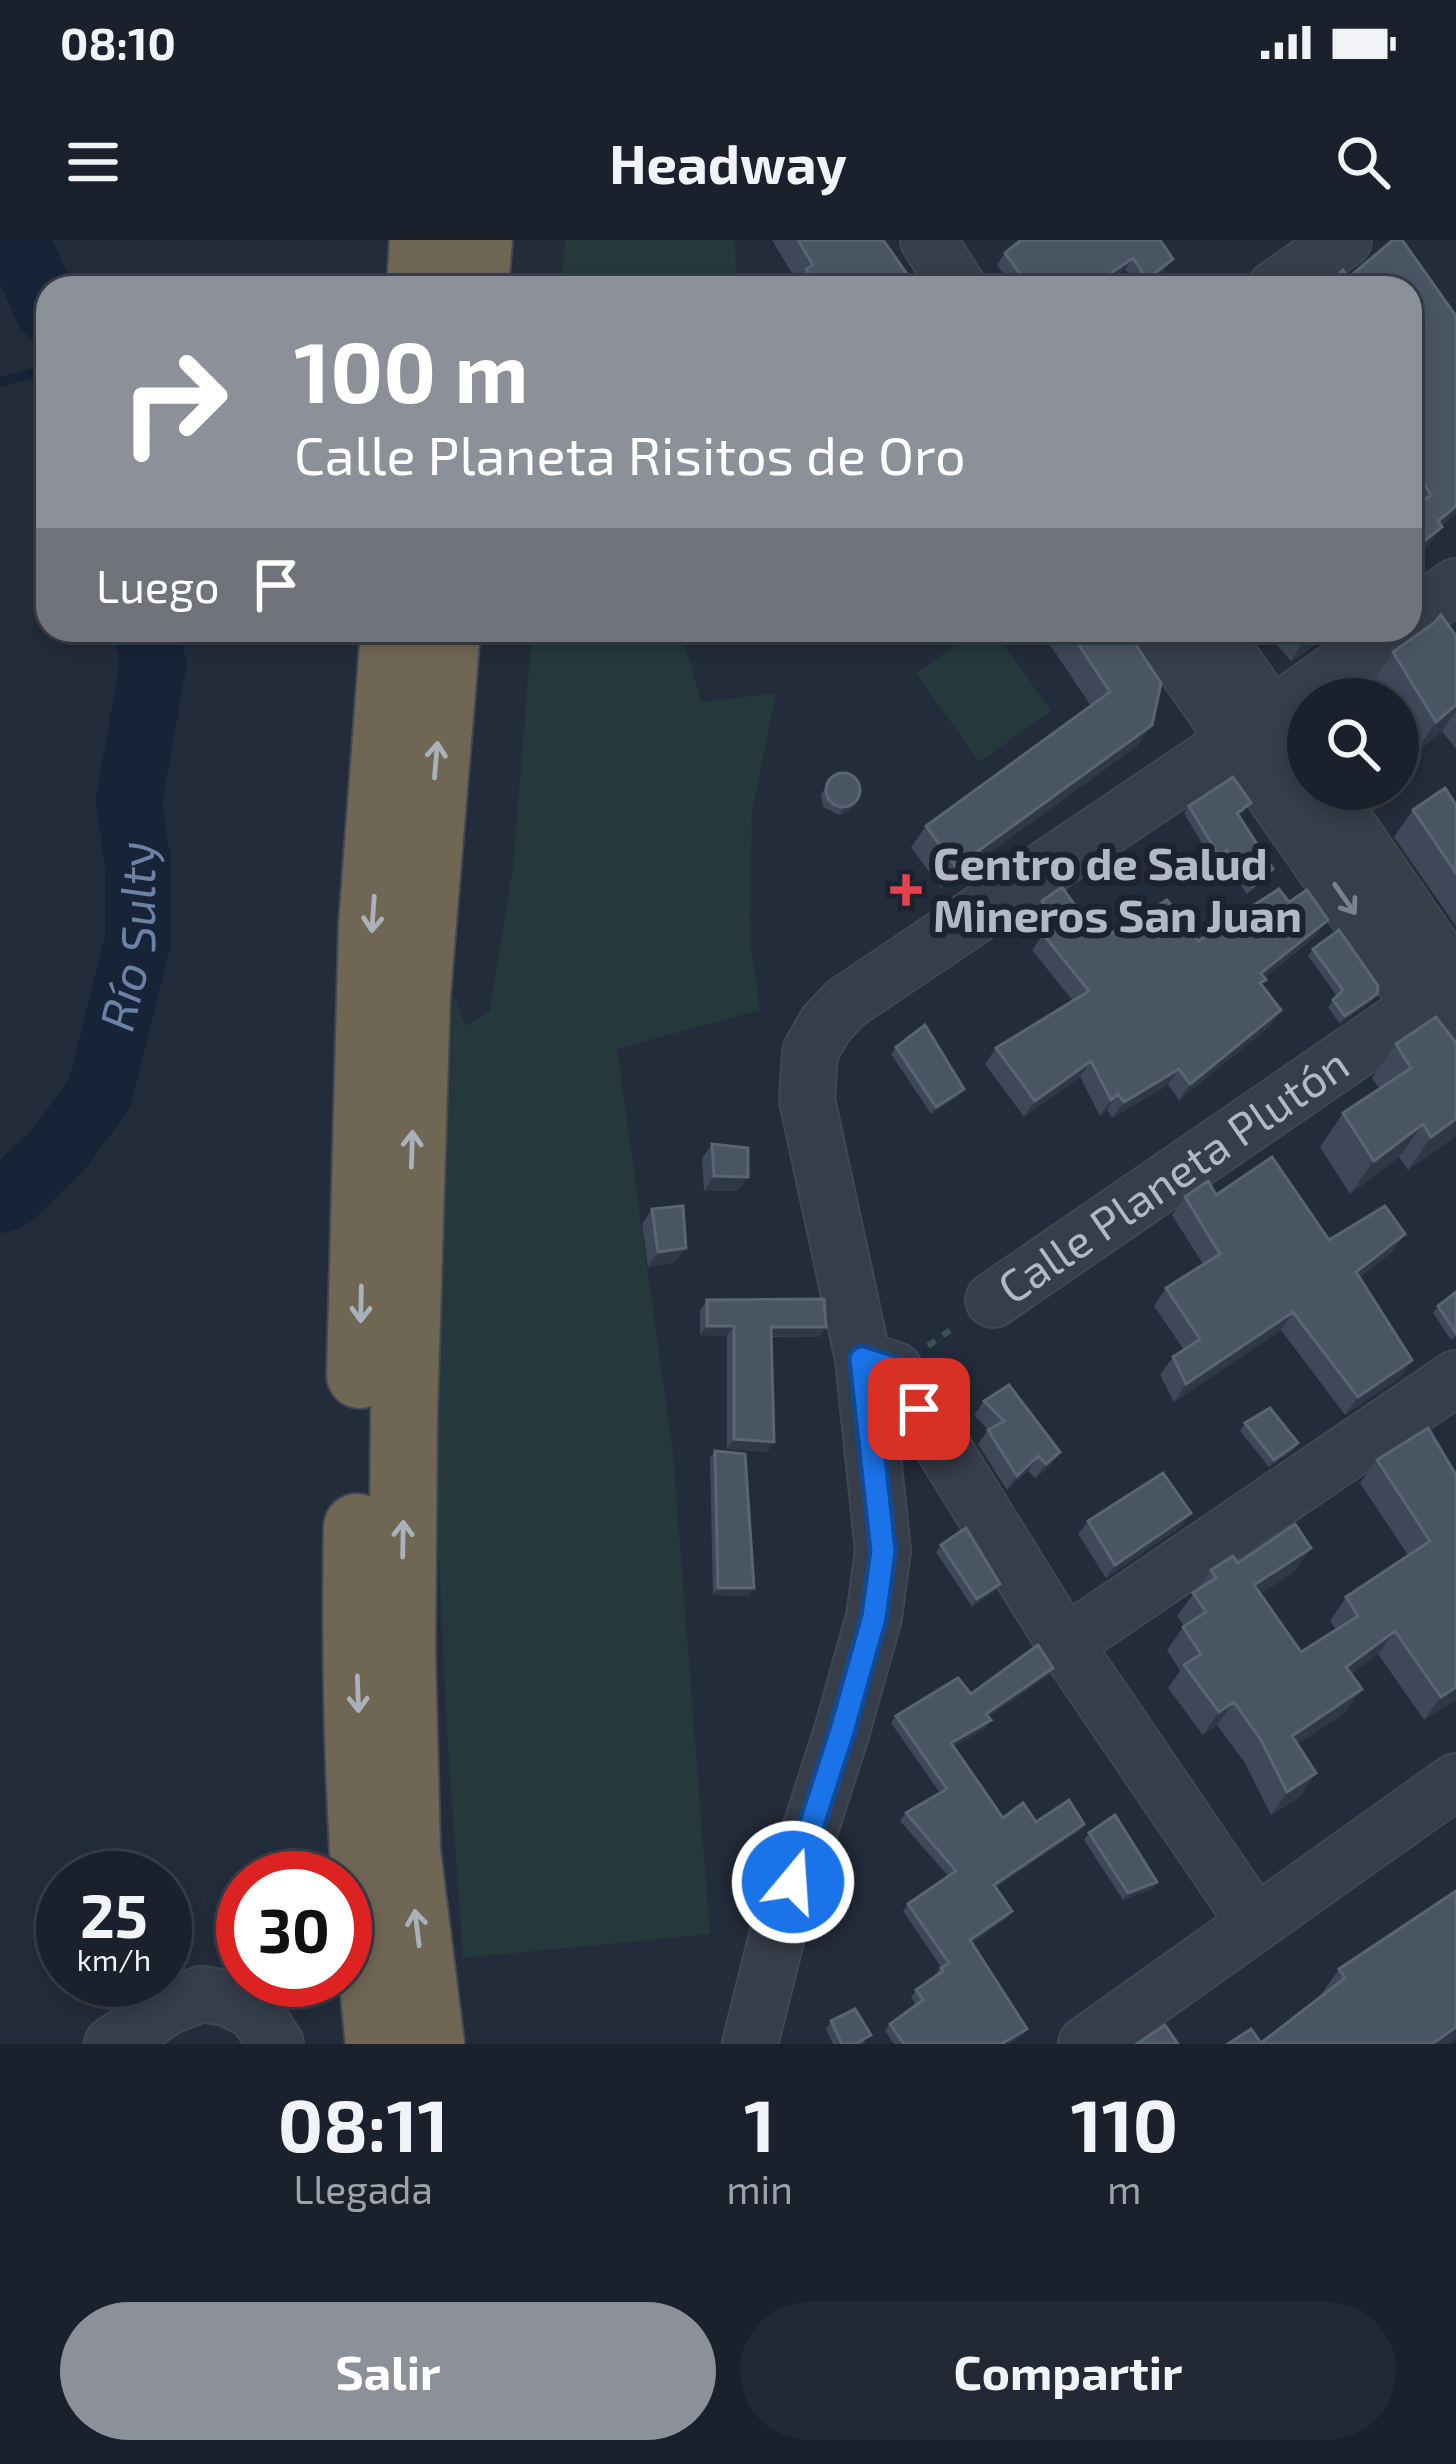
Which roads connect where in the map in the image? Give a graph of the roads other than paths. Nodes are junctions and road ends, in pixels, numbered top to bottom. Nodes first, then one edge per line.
1 (423, 240) edge
2 (479, 240) edge
3 (928, 240) edge
4 (1344, 240) edge
5 (420, 276) edge
6 (476, 276) edge
7 (951, 276) edge
8 (1292, 276) edge
9 (1456, 586) edge
10 (1422, 610) edge
11 (393, 642) edge
12 (446, 642) edge
13 (1171, 642) edge
14 (1216, 642) edge
15 (1377, 642) edge
16 (1253, 728) junction
17 (1287, 753) edge
18 (1336, 810) edge
19 (1444, 990) edge
20 (1456, 1057) edge
21 (993, 1300) road end
22 (879, 1364) junction
23 (1456, 1378) edge
24 (1064, 1643) junction
25 (1456, 1781) edge
26 (1255, 1923) junction
27 (112, 2044) edge
28 (276, 2044) edge
29 (380, 2044) edge
30 (431, 2044) edge
31 (750, 2044) edge
32 (1086, 2044) edge

1 - 5 highway
2 - 6 highway
3 - 7 street
4 - 8 street
9 - 10 street
11 -> 29 highway
30 -> 12 highway
13 - 16 street
14 - 16 street
15 - 16 street
16 - 17 street
16 -> 19 street
16 - 22 street
18 - 19 street
19 - 20 street
19 - 21 street, Calle Planeta Plutón
22 - 24 street
22 - 31 street
23 - 24 street
24 - 26 street
25 - 26 street
26 - 32 street
27 - 28 street

